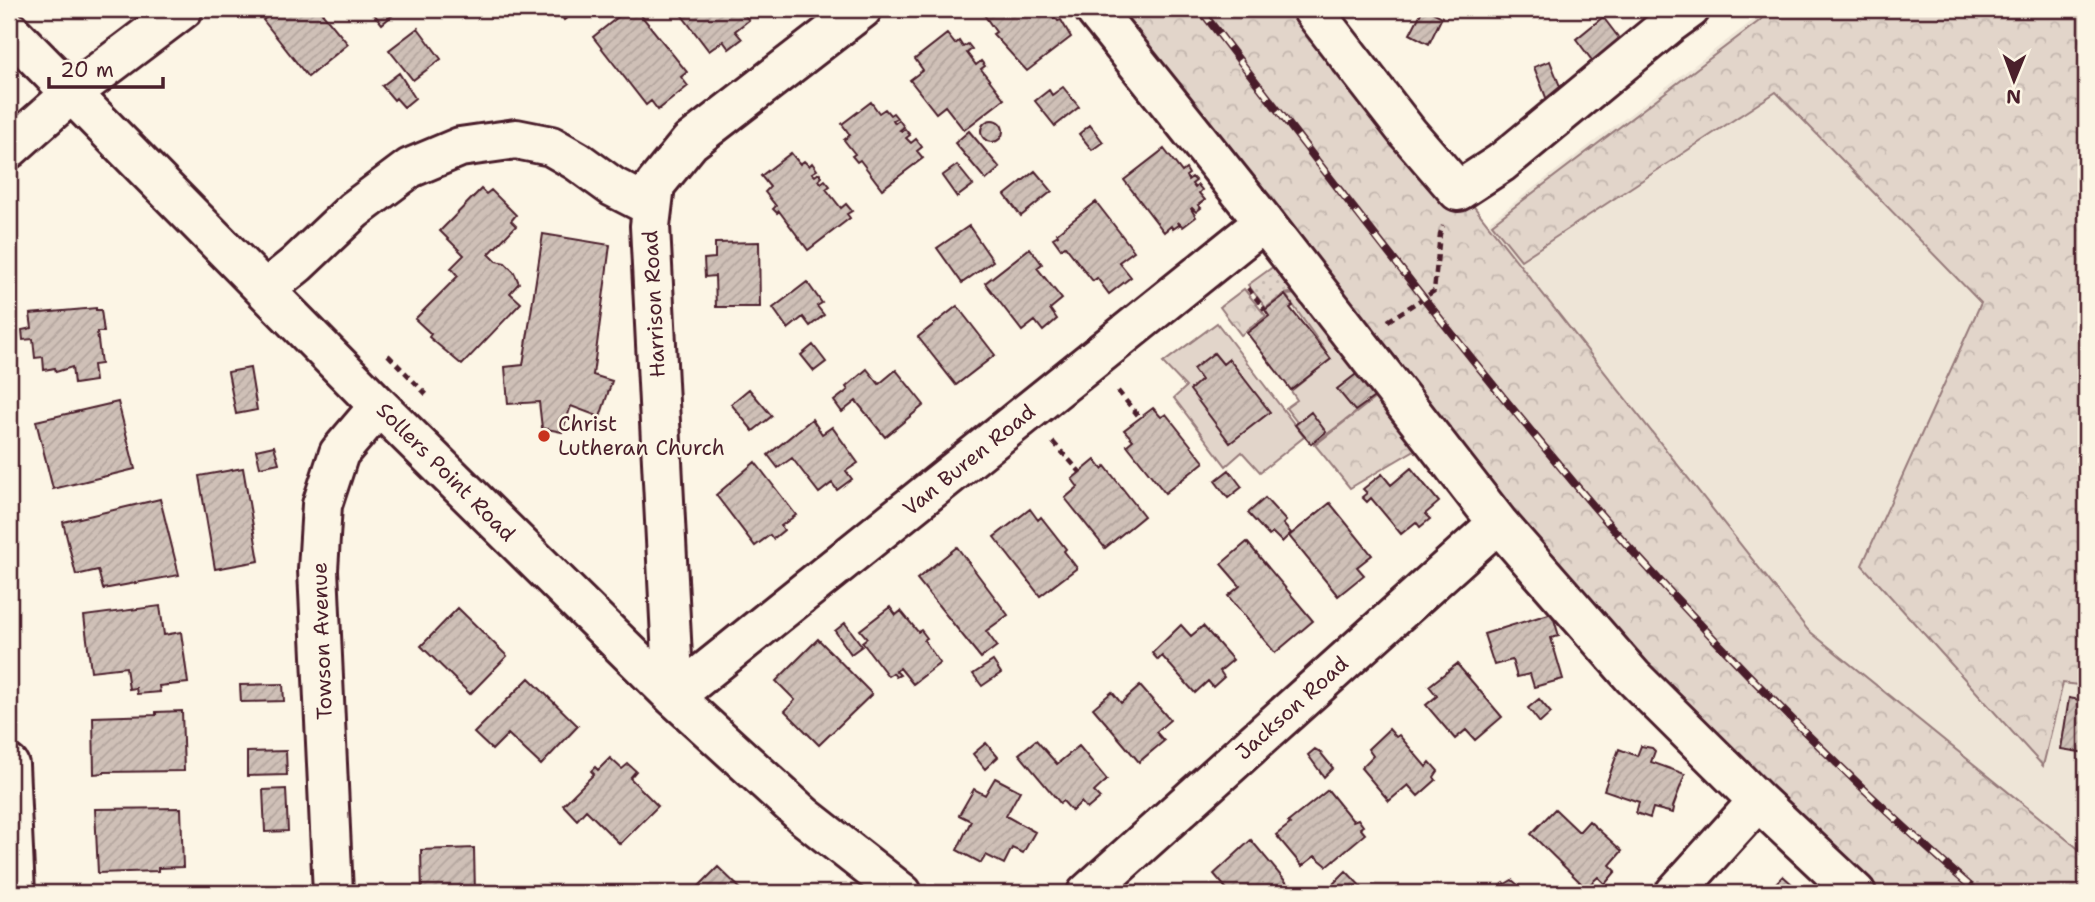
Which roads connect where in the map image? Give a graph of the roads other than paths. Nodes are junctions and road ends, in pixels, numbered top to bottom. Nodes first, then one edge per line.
1 (183, 9) edge
2 (862, 9) edge
3 (1094, 9) edge
4 (1312, 9) edge
5 (1690, 9) edge
6 (9, 30) edge
7 (72, 93) junction
8 (9, 149) edge
9 (652, 207) junction
10 (1264, 222) junction
11 (265, 290) junction
12 (379, 406) junction
13 (1498, 523) junction
14 (674, 697) junction
15 (9, 765) edge
16 (1758, 801) junction
17 (15, 893) edge
18 (332, 893) edge
19 (902, 893) edge
20 (1087, 893) edge
21 (1675, 893) edge
22 (1856, 893) edge

1 - 7 street
2 - 9 street, Harrison Road
3 - 10 street
4 - 5 street
6 - 7 street, Sollers Point Road
7 - 8 street
7 - 11 street, Sollers Point Road
9 - 11 street
9 - 14 street, Harrison Road
10 - 13 street
10 - 14 street, Van Buren Road
11 - 12 street, Sollers Point Road
12 - 14 street, Sollers Point Road
12 - 18 street, Towson Avenue
13 - 16 street
13 - 20 street, Jackson Road
14 - 19 street, Sollers Point Road
15 - 17 street
16 - 21 street
16 - 22 street

